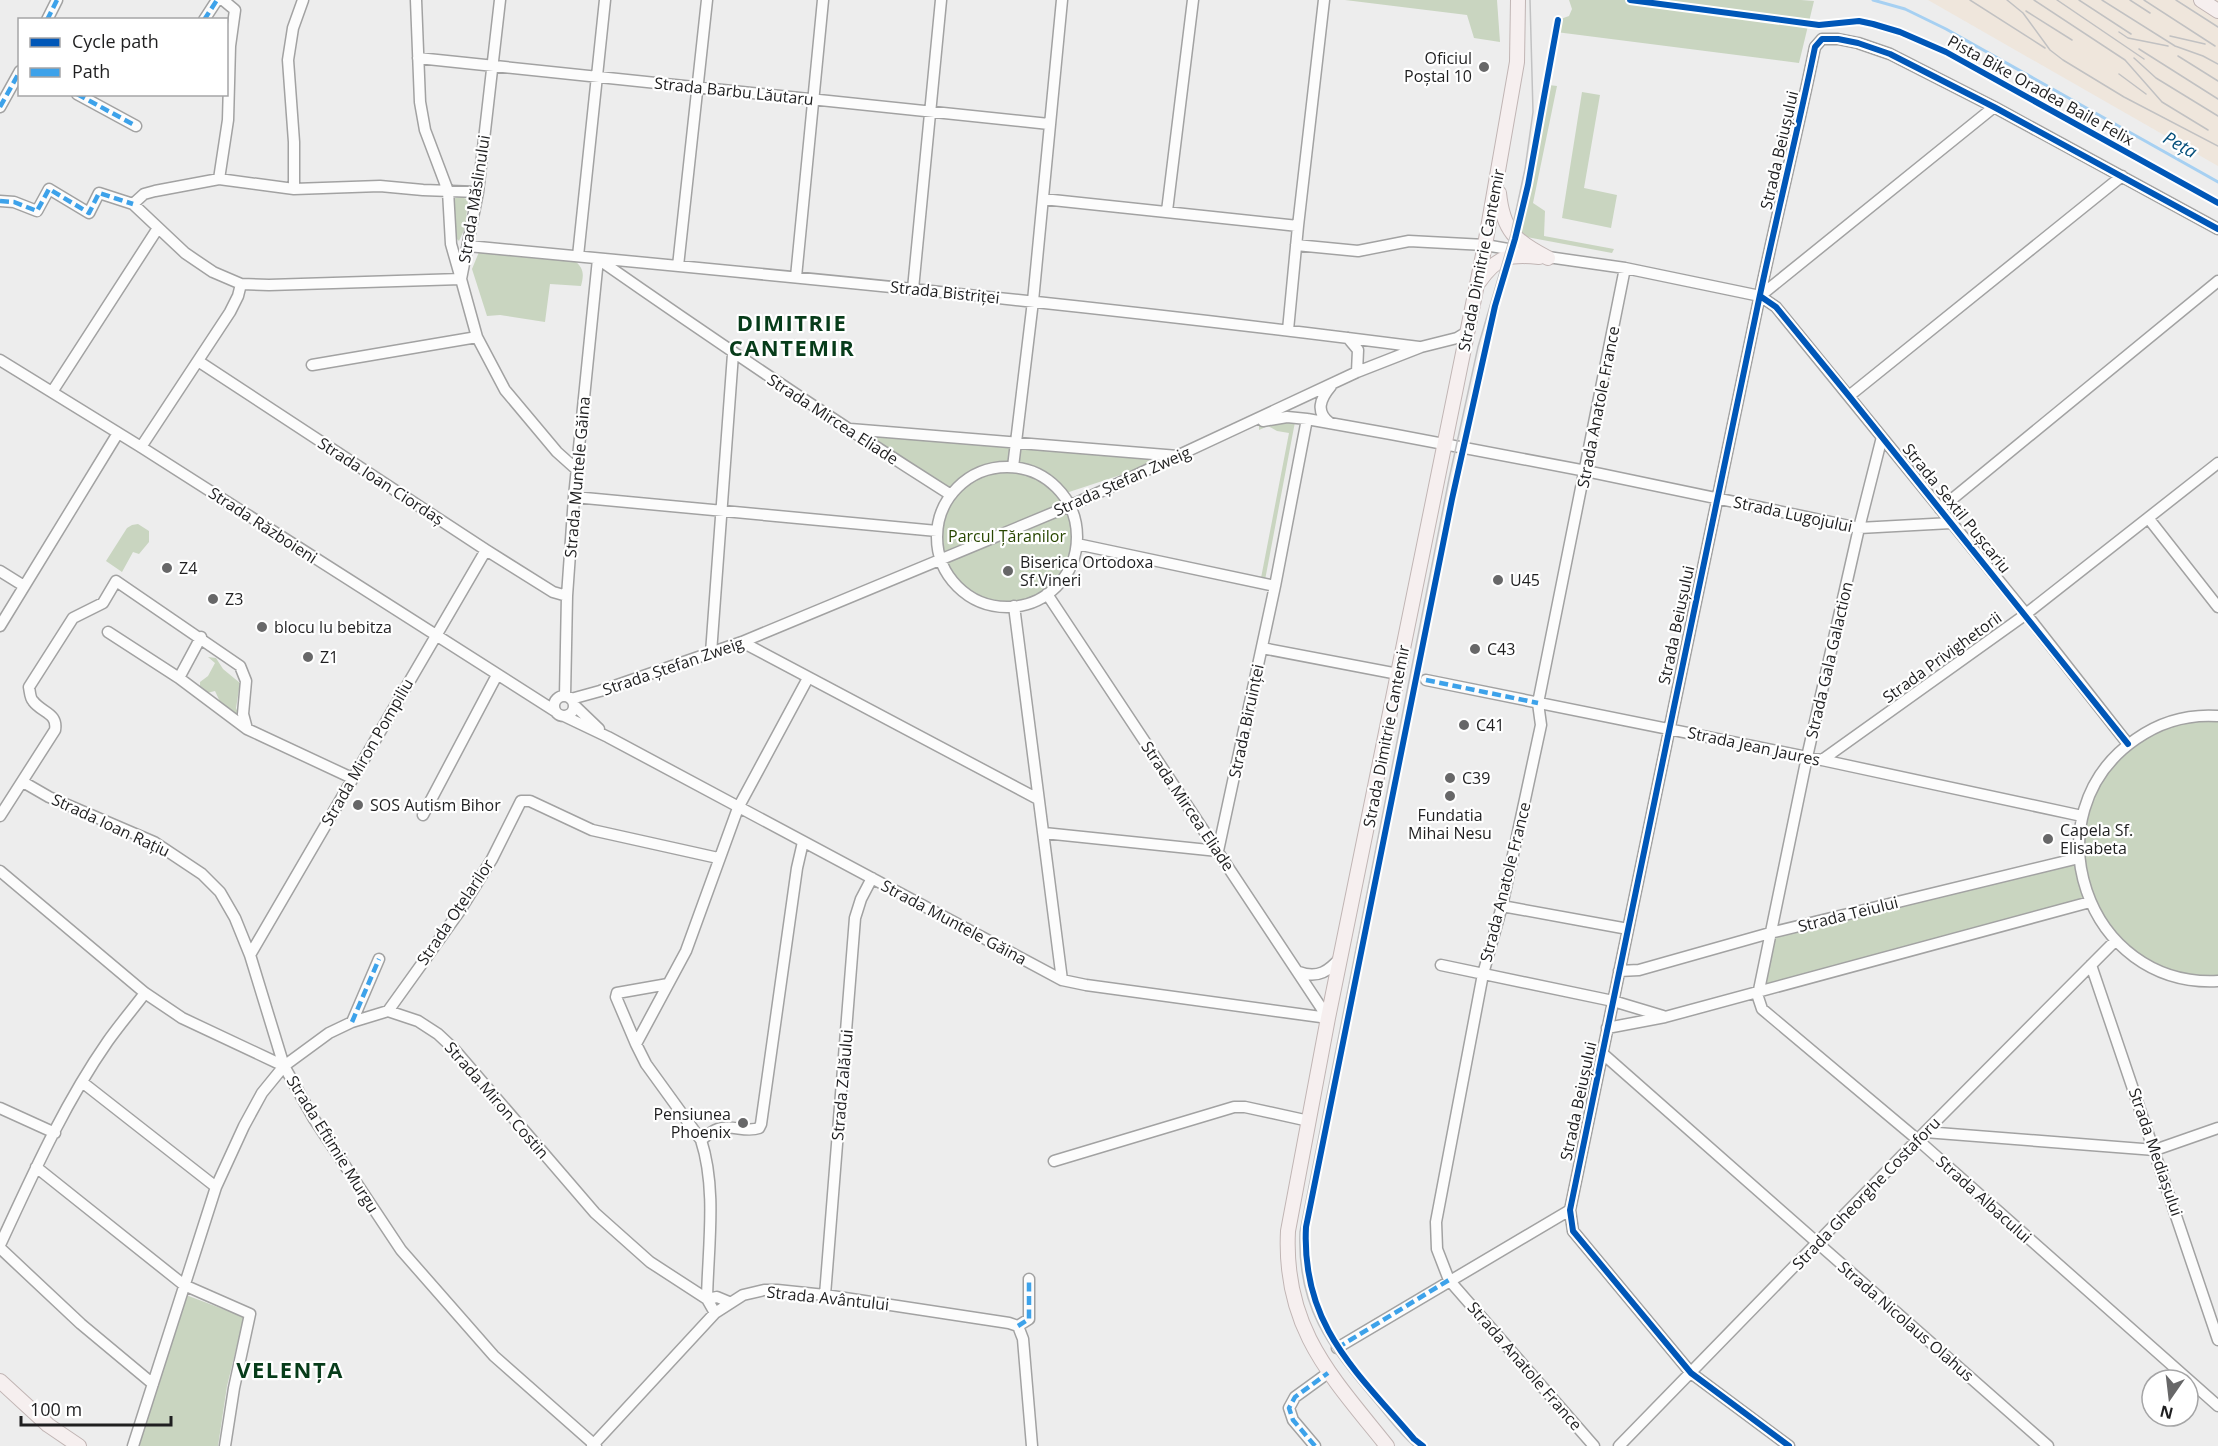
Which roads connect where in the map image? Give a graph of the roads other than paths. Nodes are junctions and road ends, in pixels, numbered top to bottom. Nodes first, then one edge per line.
1 (57, 0) edge
2 (217, 0) edge
3 (223, 0) edge
4 (303, 0) edge
5 (416, 0) edge
6 (500, 0) edge
7 (605, 0) edge
8 (707, 0) edge
9 (823, 0) edge
10 (941, 0) edge
11 (1062, 0) edge
12 (1193, 0) edge
13 (1324, 0) edge
14 (1518, 0) edge
15 (2201, 0) edge
16 (2218, 11) edge
17 (48, 18) edge
18 (205, 18) edge
19 (418, 58) junction
20 (493, 66) junction
21 (18, 75) edge
22 (597, 76) junction
23 (698, 87) junction
24 (81, 96) edge
25 (813, 99) junction
26 (0, 107) edge
27 (1994, 107) junction
28 (929, 111) junction
29 (1049, 124) junction
30 (136, 126) dead end
31 (1498, 176) junction
32 (2122, 176) junction
33 (219, 179) junction
34 (294, 189) junction
35 (448, 191) junction
36 (478, 192) junction
37 (1043, 199) junction
38 (0, 201) edge
39 (133, 204) junction
40 (1167, 211) junction
41 (1298, 226) junction
42 (158, 228) junction
43 (2218, 229) edge
44 (1296, 244) junction
45 (1485, 245) junction
46 (468, 246) junction
47 (578, 256) junction
48 (1548, 258) junction
49 (598, 259) junction
50 (678, 266) junction
51 (1625, 268) junction
52 (796, 277) junction
53 (461, 279) junction
54 (2218, 281) edge
55 (241, 284) junction
56 (1477, 286) junction
57 (913, 289) junction
58 (1760, 296) junction
59 (1033, 301) junction
60 (1288, 330) junction
61 (1467, 332) junction
62 (477, 337) junction
63 (1348, 338) junction
64 (1421, 347) junction
65 (733, 354) junction
66 (0, 360) edge
67 (198, 361) junction
68 (312, 365) dead end
69 (1357, 372) junction
70 (1333, 384) junction
71 (52, 392) junction
72 (1849, 396) junction
73 (1306, 419) junction
74 (1330, 423) junction
75 (1248, 424) junction
76 (846, 429) junction
77 (118, 433) junction
78 (1882, 437) junction
79 (1016, 443) junction
80 (1444, 443) junction
81 (141, 447) junction
82 (1178, 456) junction
83 (2218, 463) edge
84 (1013, 467) junction
85 (576, 469) junction
86 (1586, 471) junction
87 (951, 495) junction
88 (574, 497) junction
89 (1717, 499) junction
90 (1070, 506) junction
91 (1940, 509) junction
92 (721, 512) junction
93 (2149, 519) junction
94 (1952, 523) junction
95 (1859, 528) junction
96 (937, 531) junction
97 (1077, 544) junction
98 (486, 550) junction
99 (941, 560) junction
100 (0, 571) edge
101 (24, 586) junction
102 (1275, 586) junction
103 (1047, 594) junction
104 (567, 596) junction
105 (1014, 606) junction
106 (2218, 607) edge
107 (2026, 614) junction
108 (0, 626) edge
109 (108, 632) dead end
110 (436, 636) junction
111 (201, 637) junction
112 (742, 642) junction
113 (1262, 648) junction
114 (711, 653) junction
115 (1398, 674) junction
116 (497, 675) junction
117 (179, 678) junction
118 (807, 678) junction
119 (1426, 680) dead end
120 (526, 691) junction
121 (567, 700) junction
122 (1538, 703) junction
123 (559, 714) junction
124 (2218, 716) edge
125 (1668, 728) junction
126 (247, 729) junction
127 (608, 737) junction
128 (2128, 744) junction
129 (1807, 757) junction
130 (1822, 760) junction
131 (352, 777) junction
132 (22, 782) junction
133 (1038, 799) junction
134 (738, 808) junction
135 (423, 815) dead end
136 (0, 816) edge
137 (2082, 816) junction
138 (1044, 833) junction
139 (803, 842) junction
140 (1218, 851) junction
141 (718, 858) junction
142 (2079, 858) junction
143 (0, 871) edge
144 (872, 878) junction
145 (2090, 902) junction
146 (1502, 906) junction
147 (1628, 929) junction
148 (1770, 933) junction
149 (2115, 942) junction
150 (250, 955) junction
151 (1341, 956) junction
152 (379, 959) dead end
153 (1442, 965) dead end
154 (2091, 965) junction
155 (1619, 971) junction
156 (1299, 972) junction
157 (1483, 974) junction
158 (1062, 980) junction
159 (2218, 981) edge
160 (668, 984) junction
161 (1759, 990) junction
162 (145, 993) junction
163 (1613, 1001) junction
164 (388, 1011) junction
165 (1665, 1017) junction
166 (1328, 1018) junction
167 (352, 1022) junction
168 (1607, 1028) junction
169 (636, 1044) junction
170 (1602, 1053) junction
171 (284, 1066) junction
172 (82, 1082) junction
173 (0, 1108) edge
174 (1309, 1120) junction
175 (2218, 1128) edge
176 (55, 1133) junction
177 (1922, 1136) junction
178 (700, 1140) junction
179 (2155, 1150) junction
180 (1054, 1161) dead end
181 (36, 1167) junction
182 (216, 1187) junction
183 (1570, 1210) junction
184 (1816, 1243) junction
185 (0, 1246) edge
186 (1029, 1279) dead end
187 (1449, 1280) junction
188 (184, 1285) junction
189 (825, 1295) junction
190 (707, 1299) junction
191 (729, 1302) junction
192 (715, 1313) junction
193 (1018, 1326) junction
194 (2218, 1340) edge
195 (1337, 1348) dead end
196 (1328, 1373) junction
197 (1691, 1373) junction
198 (0, 1381) edge
199 (153, 1384) junction
200 (2218, 1406) edge
201 (594, 1445) edge
202 (79, 1446) edge
203 (133, 1446) edge
204 (225, 1446) edge
205 (1032, 1446) edge
206 (1315, 1446) edge
207 (1387, 1446) edge
208 (1594, 1446) edge
209 (1619, 1446) edge
210 (1789, 1446) edge
211 (2048, 1446) edge

1 - 17 street
2 - 18 street
3 - 33 street
4 - 34 street
5 - 19 street
6 - 20 street, Strada Măslinului
7 - 22 street
8 - 23 street
9 - 25 street
10 - 28 street
11 - 29 street
12 - 40 street
13 - 41 street
14 - 31 main road, Strada Dimitrie Cantemir
15 - 16 main road
19 - 20 street, Strada Barbu Lăutaru
19 - 35 street
20 - 22 street, Strada Barbu Lăutaru
20 - 36 street, Strada Măslinului
21 - 26 street
22 - 23 street, Strada Barbu Lăutaru
22 - 47 street
23 - 25 street, Strada Barbu Lăutaru
23 - 50 street
24 - 30 street
25 - 28 street, Strada Barbu Lăutaru
25 - 52 street
27 - 32 street
27 - 58 street
27 - 58 street, Strada Beiușului
28 - 29 street, Strada Barbu Lăutaru
28 - 57 street
29 - 37 street
31 - 45 main road, Strada Dimitrie Cantemir
31 - 48 main road
32 - 43 street
32 - 72 street
33 - 34 street
33 - 39 street
34 - 35 street
35 - 36 street
35 - 53 street
36 - 46 street, Strada Măslinului
37 - 40 street
37 - 59 street
38 - 39 street
39 - 42 street
40 - 41 street
41 - 44 street
42 - 55 street
42 - 71 street
44 - 45 street, Strada Sextil Pușcariu
44 - 60 street
45 - 48 street, Strada Sextil Pușcariu
45 - 56 main road, Strada Dimitrie Cantemir
46 - 47 street, Strada Bistriței
46 - 53 street, Strada Măslinului
47 - 49 street, Strada Bistriței
48 - 51 street, Strada Sextil Pușcariu
48 - 56 main road
49 - 50 street, Strada Bistriței
49 - 65 street, Strada Mircea Eliade
49 - 85 street, Strada Muntele Găina
50 - 52 street, Strada Bistriței
51 - 58 street, Strada Sextil Pușcariu
51 - 86 street, Strada Anatole France
52 - 57 street, Strada Bistriței
53 - 55 street
53 - 62 street, Strada Măslinului
54 - 91 street
55 - 67 street
56 - 61 main road, Strada Dimitrie Cantemir
57 - 59 street, Strada Bistriței
58 - 72 street, Strada Sextil Pușcariu
58 - 89 street, Strada Beiușului
59 - 60 street, Strada Bistriței
59 - 79 street
60 - 63 street, Strada Bistriței
61 - 64 street, Strada Ștefan Zweig
61 - 80 main road, Strada Dimitrie Cantemir
62 - 68 street
62 - 85 street, Strada Măslinului
63 - 64 street, Strada Bistriței
63 - 69 street
64 - 69 street, Strada Ștefan Zweig
65 - 76 street, Strada Mircea Eliade
65 - 92 street
66 - 71 street, Strada Războieni
67 - 81 street
67 - 98 street, Strada Ioan Ciordaș
69 - 70 street, Strada Ștefan Zweig
70 - 74 street
70 - 75 street, Strada Ștefan Zweig
71 - 77 street, Strada Războieni
72 - 78 street, Strada Sextil Pușcariu
73 - 74 street, Strada Lugojului
73 - 75 street, Strada Lugojului
73 - 102 street, Strada Biruinței
74 - 80 street, Strada Lugojului
75 - 82 street, Strada Ștefan Zweig
76 - 79 street
76 - 87 street, Strada Mircea Eliade
77 - 81 street, Strada Războieni
77 - 101 street
78 - 91 street, Strada Sextil Pușcariu
78 - 95 street, Strada Gala Galaction
79 - 82 street
79 - 84 street
80 - 86 street, Strada Lugojului
80 - 115 main road, Strada Dimitrie Cantemir
81 - 110 street, Strada Războieni
82 - 90 street, Strada Ștefan Zweig
83 - 93 street, Strada Privighetorii
84 - 87 street
84 - 90 street
85 - 88 street, Strada Muntele Găina
86 - 89 street, Strada Lugojului
86 - 122 street, Strada Anatole France
87 - 96 street
88 - 92 street
88 - 104 street, Strada Muntele Găina
89 - 95 street, Strada Lugojului
89 - 125 street, Strada Beiușului
90 - 97 street
90 - 99 street, Strada Ștefan Zweig
91 - 94 street, Strada Sextil Pușcariu
92 - 96 street
92 - 114 street
93 - 106 street
93 - 107 street, Strada Privighetorii
94 - 95 street, Strada Lugojului
94 - 107 street, Strada Sextil Pușcariu
95 - 129 street, Strada Gala Galaction
96 - 99 street
97 - 102 street
97 - 103 street
98 - 104 street, Strada Ioan Ciordaș
98 - 110 street, Strada Miron Pompiliu
99 - 105 street
99 - 112 street, Strada Ștefan Zweig
100 - 101 street
101 - 108 street
102 - 113 street, Strada Biruinței
103 - 105 street
103 - 140 street, Strada Mircea Eliade
104 - 121 street, Strada Muntele Găina
105 - 133 street
107 - 128 street, Strada Sextil Pușcariu
107 - 130 street, Strada Privighetorii
109 - 117 street
110 - 116 street, Strada Războieni
110 - 131 street, Strada Miron Pompiliu
111 - 117 street
111 - 126 street
111 - 132 street
112 - 114 street, Strada Ștefan Zweig
112 - 118 street
113 - 115 street
113 - 140 street, Strada Biruinței
114 - 121 street, Strada Ștefan Zweig
115 - 151 main road, Strada Dimitrie Cantemir
116 - 120 street, Strada Războieni
116 - 135 street
117 - 126 street
118 - 133 street
118 - 134 street
119 - 122 street, Strada Jean Jaures
120 - 121 street, Strada Războieni
120 - 123 street, Strada Războieni
121 - 123 street, Strada Muntele Găina
121 - 123 street
121 - 127 street, Strada Muntele Găina
122 - 125 street, Strada Jean Jaures
122 - 146 street, Strada Anatole France
123 - 127 street, Strada Muntele Găina
124 - 128 street
125 - 129 street, Strada Jean Jaures
125 - 147 street, Strada Beiușului
126 - 131 street
127 - 134 street, Strada Muntele Găina
128 - 137 street
129 - 130 street, Strada Jean Jaures
129 - 148 street, Strada Gala Galaction
130 - 137 street, Strada Jean Jaures
131 - 150 street, Strada Miron Pompiliu
132 - 136 street
132 - 150 street, Strada Ioan Rațiu
133 - 138 street
134 - 139 street, Strada Muntele Găina
134 - 141 street
137 - 142 street
138 - 140 street
138 - 158 street
139 - 144 street, Strada Muntele Găina
139 - 178 street
140 - 156 street, Strada Mircea Eliade
141 - 160 street
141 - 164 street, Strada Oțelarilor
142 - 145 street
142 - 148 street, Strada Teiului
143 - 162 street, Strada Eftimie Murgu
144 - 158 street, Strada Muntele Găina
144 - 189 street, Strada Zalăului
145 - 149 street
145 - 161 street
146 - 147 street
146 - 157 street, Strada Anatole France
147 - 155 street, Strada Beiușului
148 - 155 street, Strada Teiului
148 - 161 street, Strada Gala Galaction
149 - 154 street, Strada Gheorghe Costaforu
149 - 159 street
150 - 171 street, Strada Ioan Rațiu
151 - 156 street
151 - 166 main road, Strada Dimitrie Cantemir
152 - 167 street
153 - 157 street
154 - 177 street, Strada Gheorghe Costaforu
154 - 179 street, Strada Mediașului
155 - 163 street, Strada Beiușului
156 - 166 street, Strada Mircea Eliade
157 - 163 street
157 - 187 street, Strada Anatole France
158 - 166 street, Strada Muntele Găina
160 - 169 street
160 - 169 street
161 - 165 street
161 - 177 street, Strada Albacului
162 - 171 street, Strada Eftimie Murgu
162 - 172 street
163 - 165 street
163 - 168 street, Strada Beiușului
164 - 167 street
164 - 190 street, Strada Miron Costin
165 - 168 street
166 - 174 main road, Strada Dimitrie Cantemir
167 - 171 street
168 - 170 street, Strada Beiușului
169 - 178 street
170 - 183 street, Strada Beiușului
170 - 184 street, Strada Nicolaus Olahus
171 - 182 street
171 - 201 street, Strada Eftimie Murgu
172 - 176 street
172 - 182 street
173 - 176 street
174 - 180 street
174 - 196 main road, Strada Dimitrie Cantemir
175 - 179 street
176 - 181 street
177 - 179 street
177 - 184 street, Strada Gheorghe Costaforu
177 - 200 street, Strada Albacului
178 - 190 street
179 - 194 street, Strada Mediașului
181 - 185 street
181 - 188 street
182 - 188 street
183 - 187 street
183 - 197 street
184 - 197 street, Strada Gheorghe Costaforu
184 - 211 street, Strada Nicolaus Olahus
185 - 199 street
186 - 193 street
187 - 195 street
187 - 208 street, Strada Anatole France
188 - 199 street
188 - 204 street
189 - 191 street, Strada Avântului
189 - 193 street, Strada Avântului
190 - 191 street, Strada Miron Costin
190 - 192 street, Strada Miron Costin
191 - 192 street, Strada Avântului
192 - 201 street, Strada Avântului
193 - 205 street
196 - 206 street
196 - 207 main road, Strada Dimitrie Cantemir
197 - 209 street, Strada Gheorghe Costaforu
197 - 210 street
198 - 202 main road
199 - 203 street

